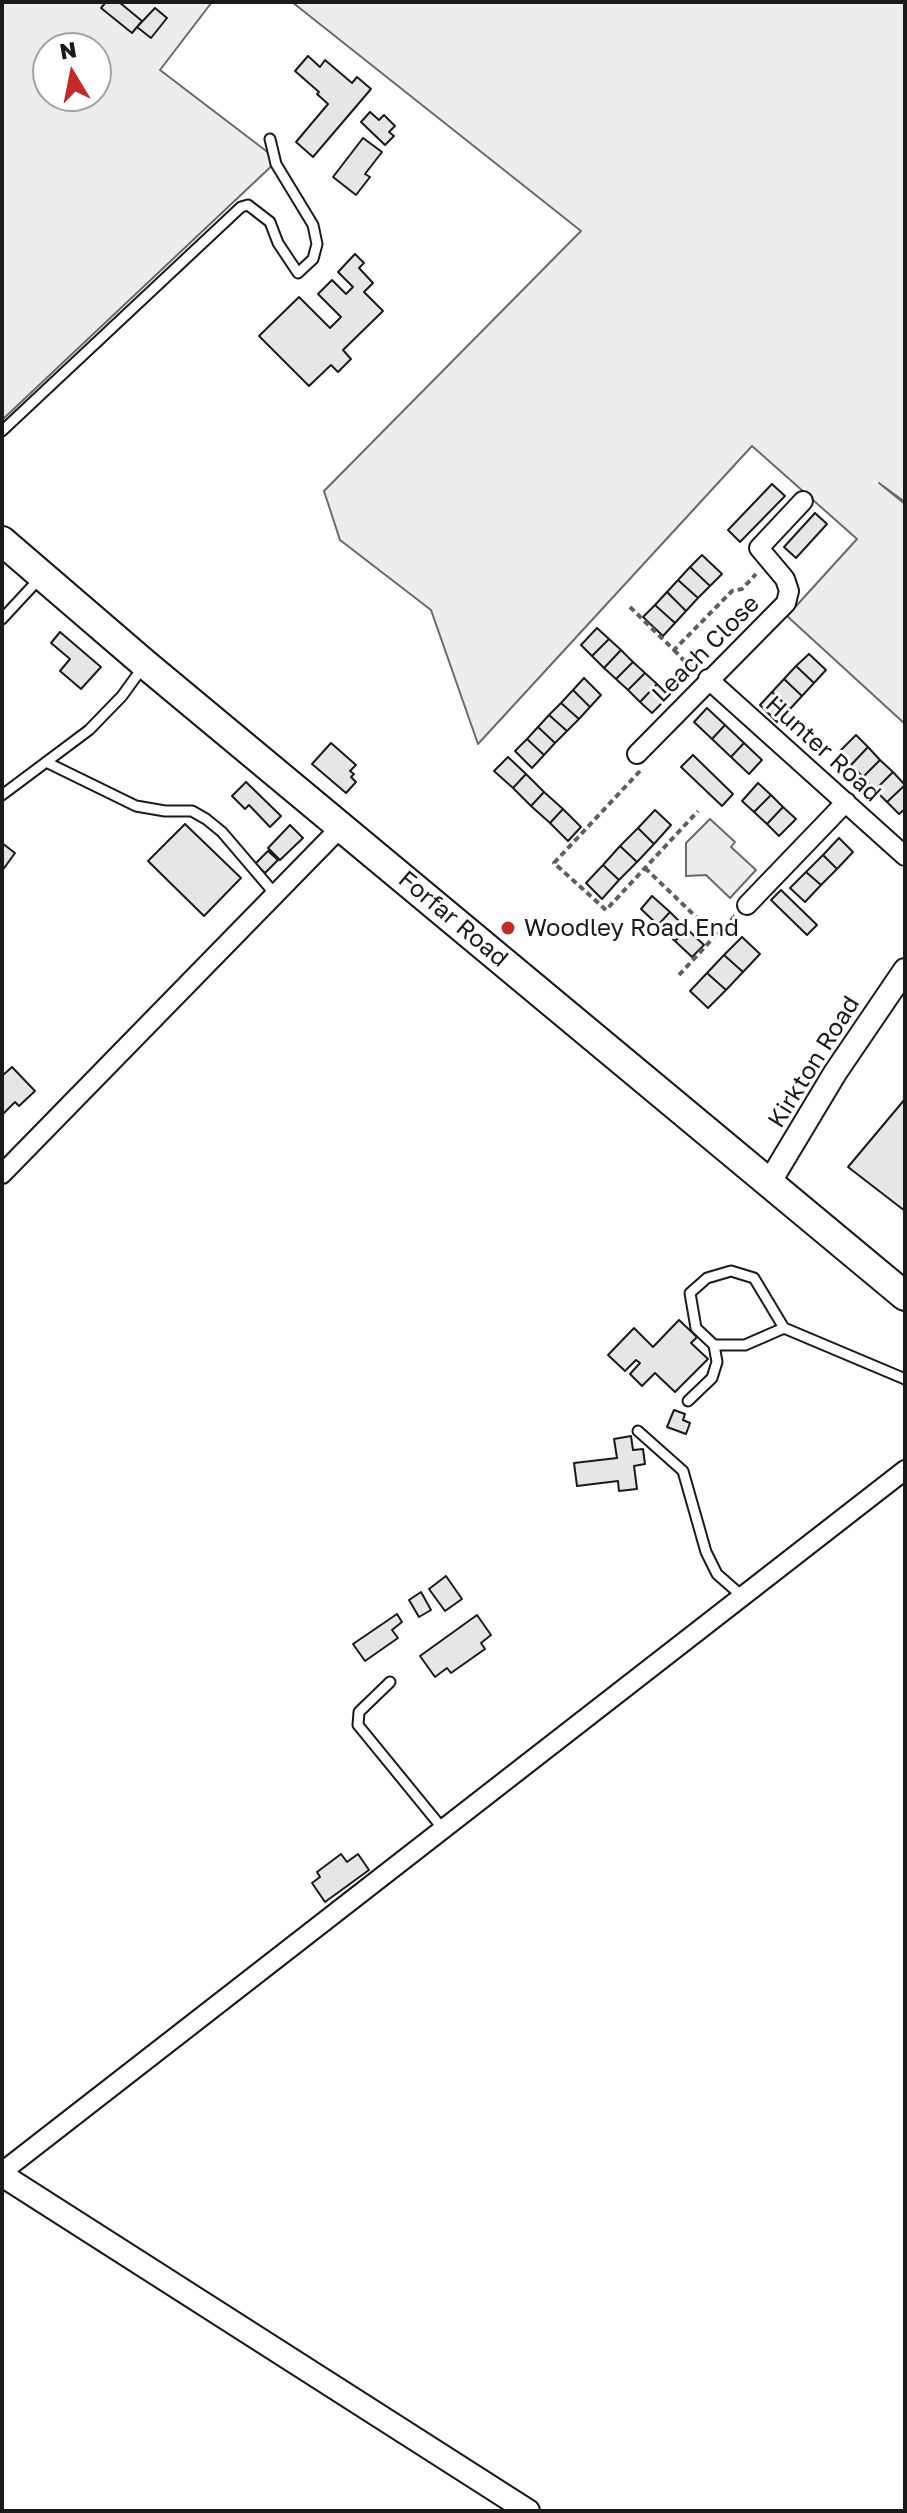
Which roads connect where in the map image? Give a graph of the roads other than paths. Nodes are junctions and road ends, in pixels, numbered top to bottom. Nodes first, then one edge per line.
1 (270, 139) dead end
2 (2, 431) edge
3 (803, 501) dead end
4 (2, 541) edge
5 (42, 575) junction
6 (2, 619) edge
7 (145, 664) junction
8 (707, 681) junction
9 (642, 758) road end
10 (46, 762) junction
11 (2, 795) edge
12 (846, 802) junction
13 (342, 826) junction
14 (905, 856) edge
15 (275, 894) junction
16 (747, 905) road end
17 (905, 970) edge
18 (2, 1174) edge
19 (769, 1183) junction
20 (905, 1296) edge
21 (784, 1328) junction
22 (714, 1345) junction
23 (905, 1379) edge
24 (688, 1401) dead end
25 (638, 1431) dead end
26 (905, 1470) edge
27 (742, 1596) junction
28 (390, 1682) dead end
29 (443, 1829) junction
30 (2, 2173) edge
31 (528, 2511) edge

1 - 2 lane
3 - 8 street, Leach Close
4 - 5 main road, Forfar Road
5 - 6 lane
5 - 7 main road, Forfar Road
7 - 10 lane
7 - 13 main road, Forfar Road
8 - 9 street, Leach Close
8 - 12 street, Hunter Road
10 - 11 lane
10 - 15 lane
12 - 14 street, Hunter Road
12 - 16 street
13 - 15 street
13 - 19 main road, Forfar Road
15 - 18 street
17 - 19 street, Kirkton Road
19 - 20 main road, Forfar Road
21 - 22 lane
21 - 22 lane
21 - 23 lane
22 - 24 lane
25 - 27 lane
26 - 27 street
27 - 29 street
28 - 29 lane
29 - 30 street
30 - 31 street

